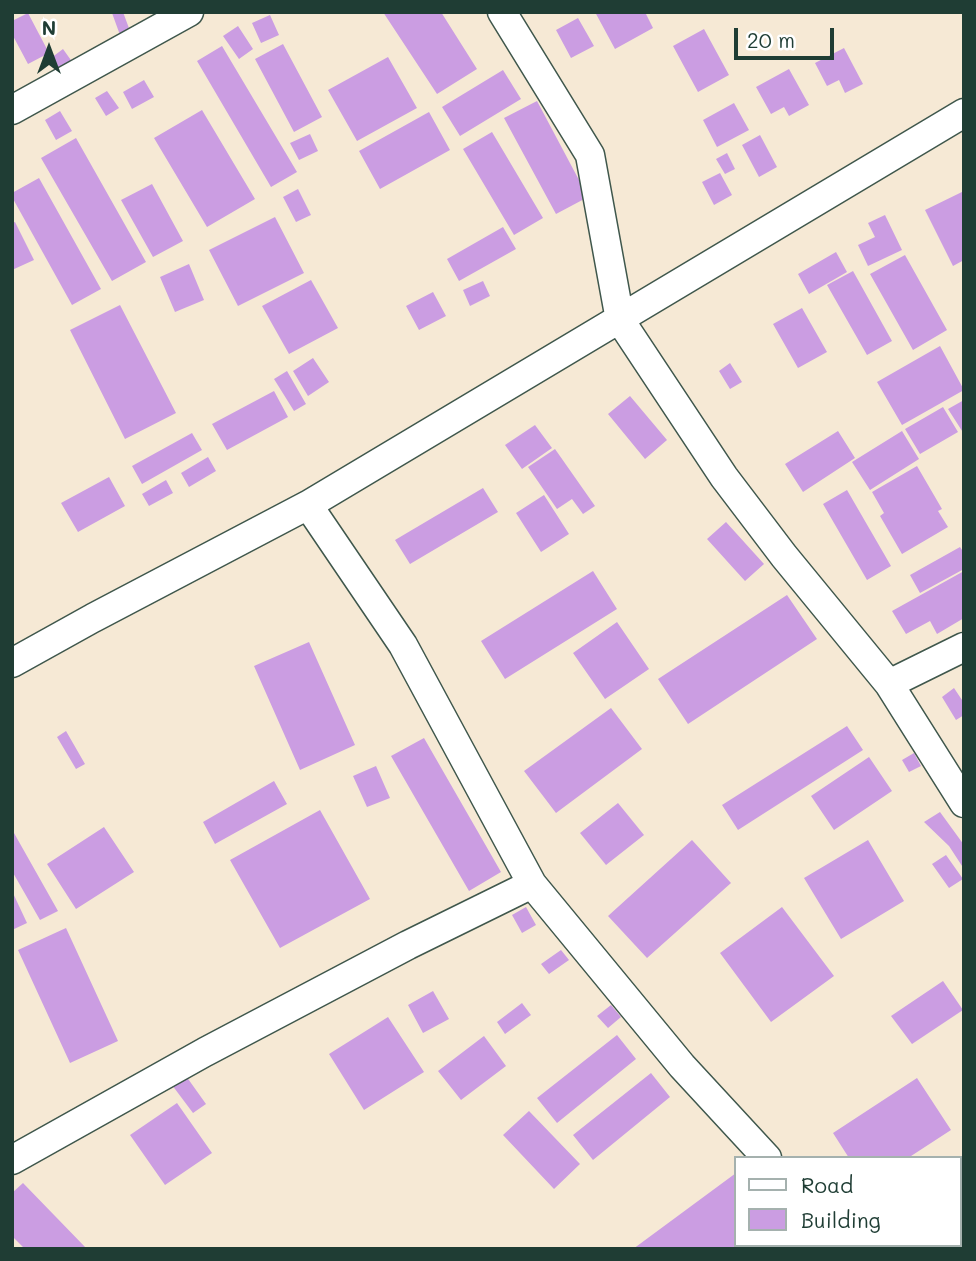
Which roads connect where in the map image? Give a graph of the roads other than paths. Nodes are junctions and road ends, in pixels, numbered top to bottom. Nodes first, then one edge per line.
1 (189, 12) edge
2 (502, 12) edge
3 (12, 110) edge
4 (964, 113) edge
5 (620, 320) junction
6 (309, 505) junction
7 (964, 647) edge
8 (12, 663) edge
9 (889, 684) junction
10 (964, 803) edge
11 (532, 884) junction
12 (765, 1156) edge
13 (12, 1160) edge

1 - 3 street
2 - 5 street
4 - 5 street
5 - 6 street
5 - 9 street
6 - 8 street
6 - 11 street
7 - 9 street
9 - 10 street
11 - 12 street
11 - 13 street

